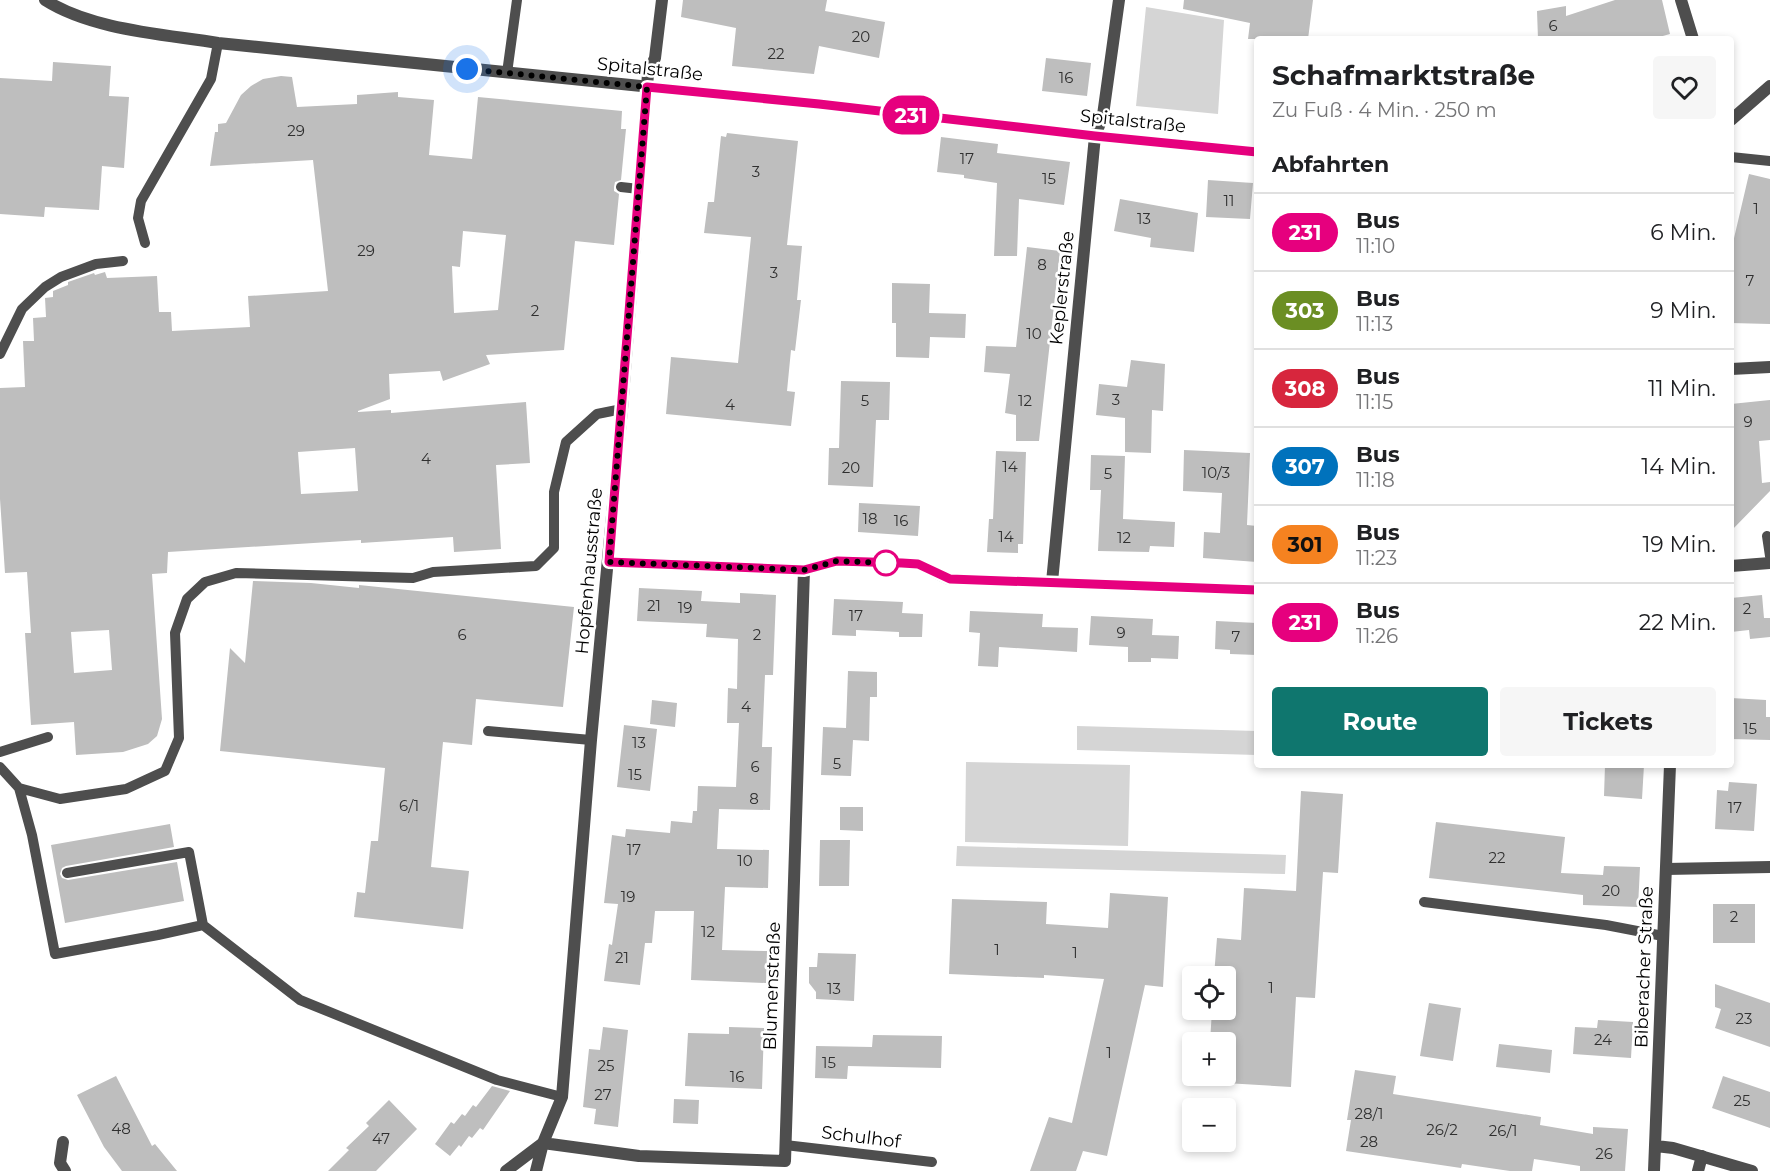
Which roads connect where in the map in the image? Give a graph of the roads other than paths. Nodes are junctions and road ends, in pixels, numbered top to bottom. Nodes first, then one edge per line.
1 (45, 0) edge
2 (517, 0) edge
3 (662, 0) edge
4 (1119, 0) edge
5 (1681, 0) edge
6 (1692, 36) edge
7 (218, 43) junction
8 (507, 73) junction
9 (1770, 86) edge
10 (647, 87) junction
11 (1734, 117) edge
12 (1095, 136) junction
13 (1254, 152) edge
14 (1734, 157) edge
15 (1770, 161) edge
16 (621, 187) dead end
17 (639, 189) junction
18 (144, 243) dead end
19 (123, 261) dead end
20 (0, 354) edge
21 (1770, 367) edge
22 (1734, 369) edge
23 (622, 409) junction
24 (1767, 536) dead end
25 (1770, 556) edge
26 (609, 562) junction
27 (1770, 562) edge
28 (1734, 566) edge
29 (804, 570) junction
30 (1052, 582) junction
31 (1254, 590) edge
32 (488, 731) dead end
33 (48, 737) dead end
34 (591, 740) junction
35 (0, 752) edge
36 (0, 767) edge
37 (1670, 768) edge
38 (18, 788) junction
39 (1770, 867) edge
40 (1665, 869) junction
41 (67, 873) dead end
42 (1424, 902) dead end
43 (203, 925) junction
44 (1663, 936) junction
45 (562, 1096) junction
46 (63, 1142) dead end
47 (543, 1143) junction
48 (785, 1145) junction
49 (1656, 1146) junction
50 (1702, 1156) junction
51 (932, 1162) dead end
52 (65, 1171) edge
53 (506, 1171) edge
54 (536, 1171) edge
55 (1654, 1171) edge
56 (1698, 1171) edge
57 (1752, 1171) edge

1 - 7 street, Spitalstraße
2 - 8 lane
3 - 10 street, Hopfenhausstraße
4 - 12 street, Keplerstraße
5 - 6 street
7 - 8 street, Spitalstraße
7 - 18 lane
8 - 10 street, Spitalstraße
9 - 11 street
10 - 12 street, Spitalstraße
10 - 17 street, Hopfenhausstraße
12 - 13 street, Spitalstraße
12 - 30 street, Keplerstraße
14 - 15 lane
16 - 17 lane
17 - 23 street, Hopfenhausstraße
19 - 20 lane
21 - 22 street
23 - 26 street, Hopfenhausstraße
23 - 38 lane
24 - 25 lane
26 - 29 street
26 - 34 street, Hopfenhausstraße
27 - 28 street
29 - 30 street
29 - 48 street, Blumenstraße
30 - 31 street
32 - 34 lane
33 - 35 lane
34 - 45 street, Hopfenhausstraße
36 - 38 lane
37 - 40 street, Biberacher Straße
38 - 43 lane
39 - 40 street
40 - 44 street, Biberacher Straße
41 - 43 lane
42 - 44 lane
43 - 45 lane
44 - 49 street, Biberacher Straße
45 - 47 street, Hopfenhausstraße
46 - 52 street
47 - 48 street
47 - 53 street
47 - 54 street, Hopfenhausstraße
48 - 51 lane, Schulhof
49 - 50 street
49 - 55 street, Biberacher Straße
50 - 56 street
50 - 57 street

